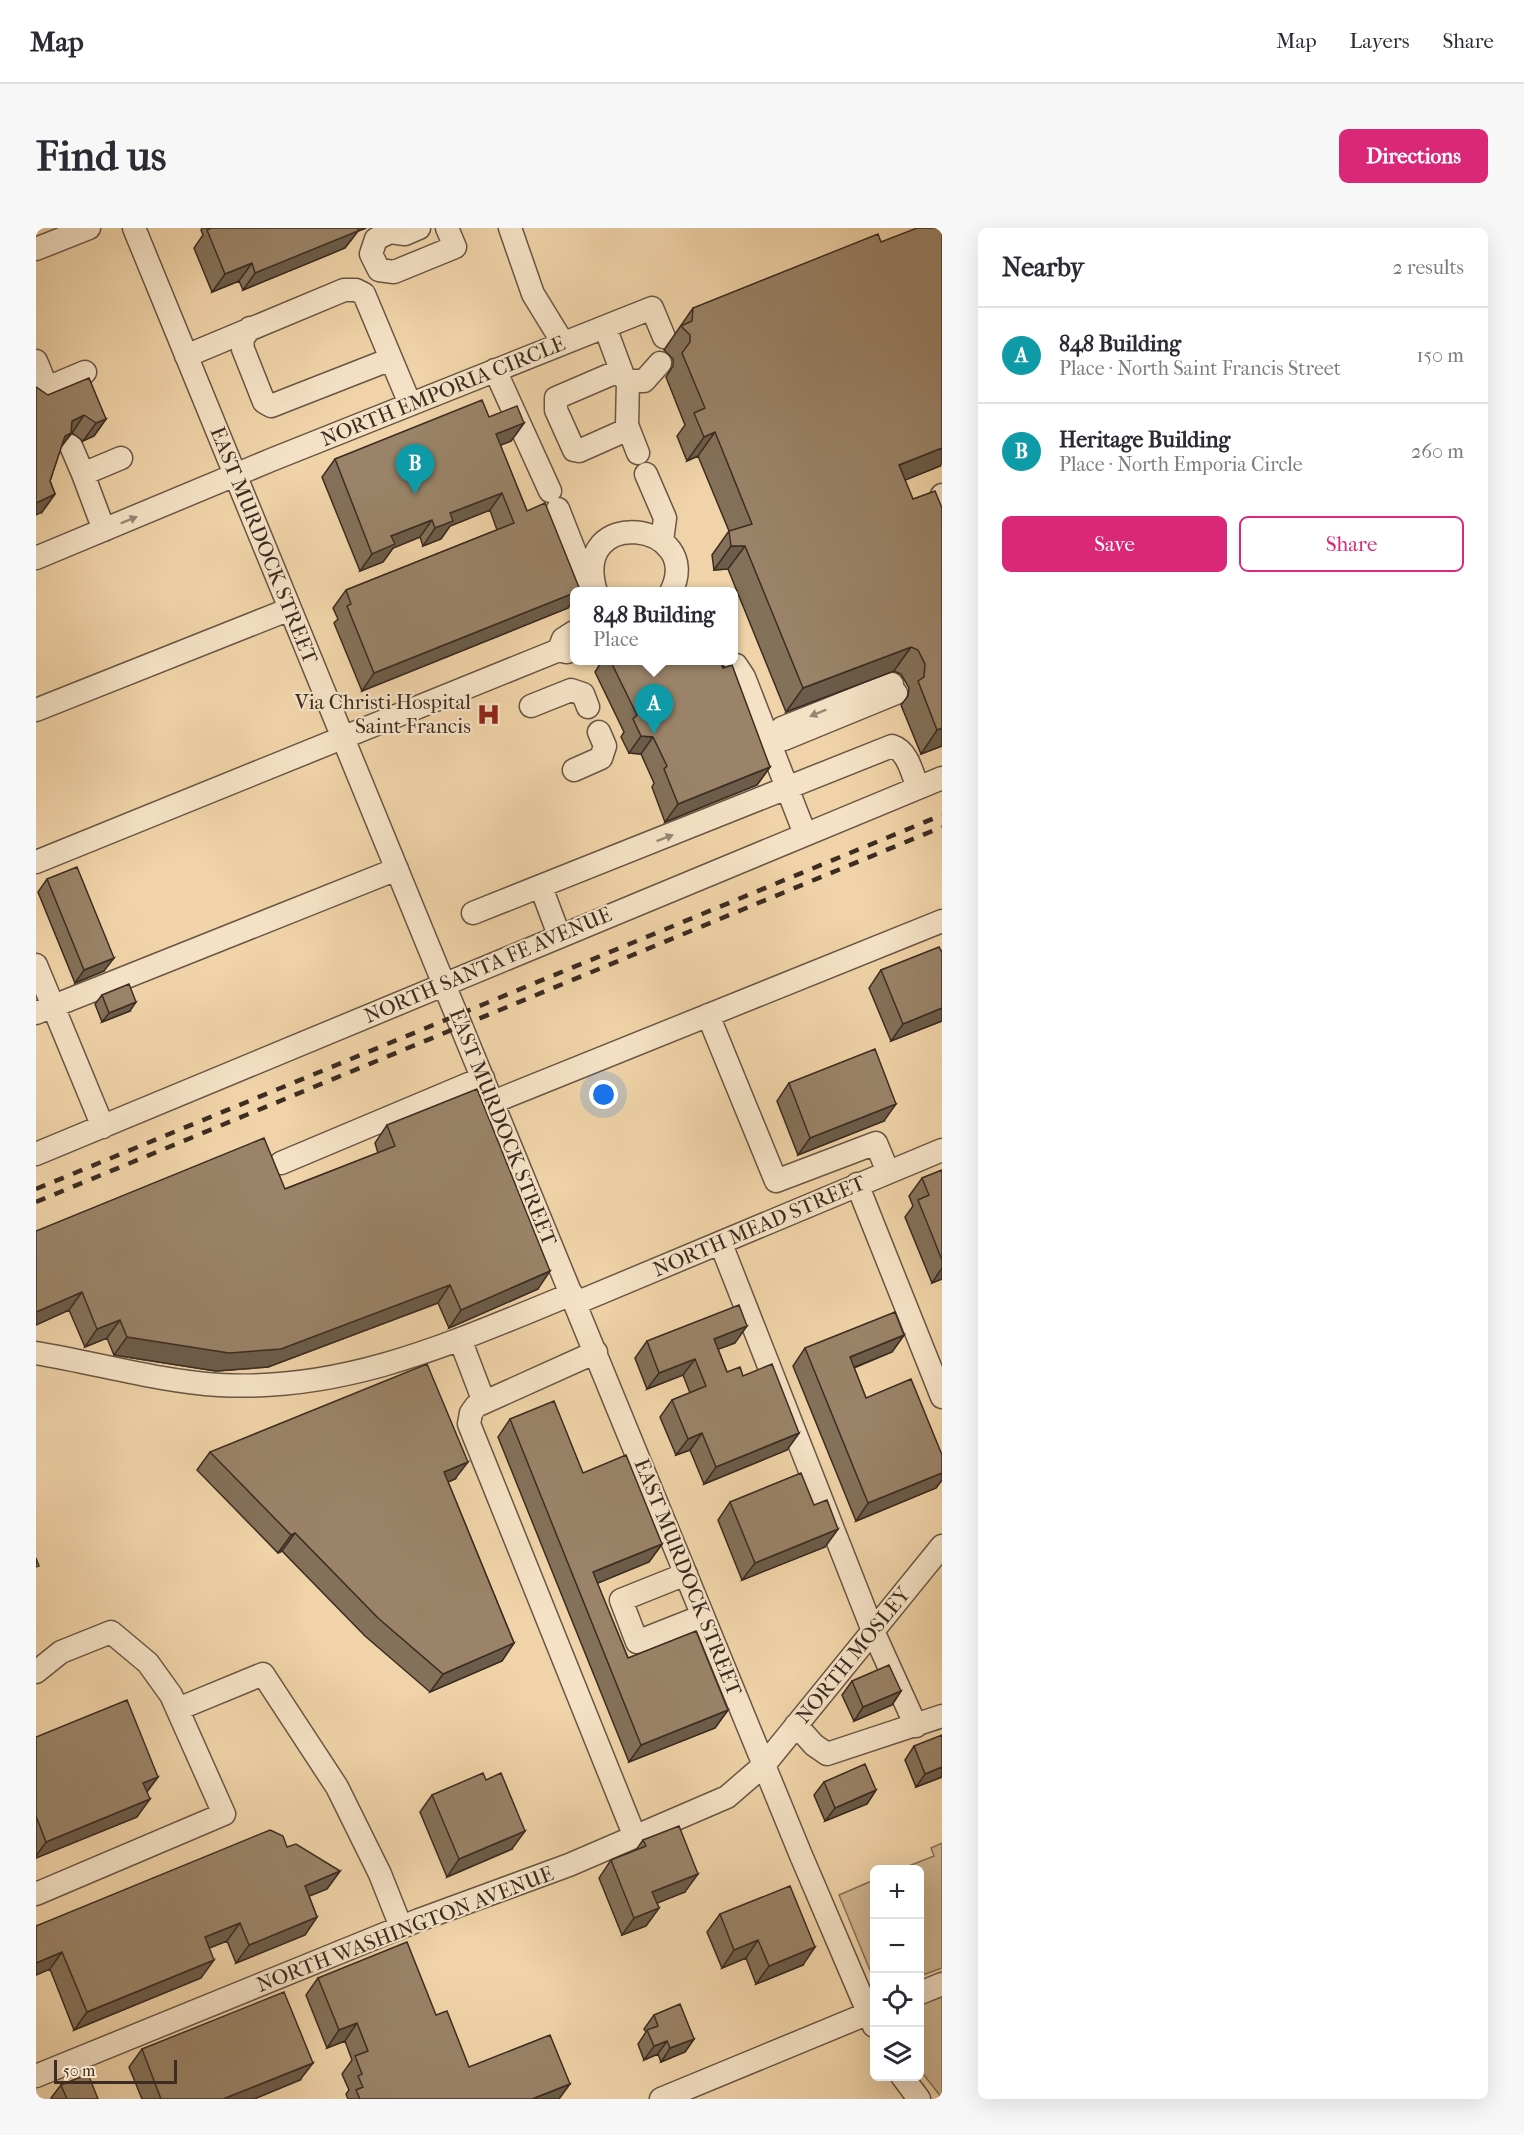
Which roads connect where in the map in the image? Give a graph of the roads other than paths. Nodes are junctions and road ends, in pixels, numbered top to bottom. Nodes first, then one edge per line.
1 (89, 228) edge
2 (134, 228) edge
3 (418, 228) edge
4 (447, 228) edge
5 (510, 228) edge
6 (60, 234) edge
7 (36, 249) edge
8 (604, 327) junction
9 (250, 328) junction
10 (664, 337) dead end
11 (562, 343) junction
12 (186, 356) junction
13 (391, 358) junction
14 (36, 361) edge
15 (660, 363) dead end
16 (495, 370) junction
17 (85, 372) dead end
18 (625, 376) junction
19 (410, 404) junction
20 (627, 426) junction
21 (71, 446) edge
22 (638, 453) dead end
23 (121, 458) dead end
24 (82, 474) junction
25 (646, 474) dead end
26 (236, 476) junction
27 (104, 530) junction
28 (662, 541) junction
29 (36, 558) edge
30 (588, 587) edge
31 (595, 587) edge
32 (672, 587) edge
33 (290, 609) junction
34 (570, 635) edge
35 (567, 650) edge
36 (736, 665) dead end
37 (894, 688) dead end
38 (531, 706) dead end
39 (588, 707) dead end
40 (36, 710) edge
41 (599, 732) dead end
42 (774, 737) junction
43 (343, 738) junction
44 (574, 770) dead end
45 (942, 778) edge
46 (918, 788) junction
47 (788, 789) junction
48 (805, 834) junction
49 (36, 862) edge
50 (396, 869) junction
51 (541, 887) junction
52 (473, 914) dead end
53 (942, 921) edge
54 (559, 935) junction
55 (36, 965) edge
56 (443, 983) junction
57 (44, 1009) edge
58 (708, 1015) junction
59 (483, 1078) junction
60 (493, 1102) junction
61 (103, 1126) junction
62 (942, 1150) edge
63 (36, 1154) edge
64 (281, 1163) dead end
65 (888, 1172) junction
66 (857, 1184) junction
67 (721, 1245) junction
68 (574, 1298) junction
69 (460, 1340) junction
70 (596, 1352) junction
71 (36, 1353) edge
72 (942, 1397) edge
73 (484, 1402) junction
74 (942, 1546) edge
75 (686, 1574) junction
76 (703, 1616) junction
77 (873, 1631) junction
78 (36, 1672) edge
79 (178, 1709) junction
80 (942, 1716) edge
81 (796, 1725) junction
82 (916, 1726) junction
83 (764, 1765) junction
84 (635, 1837) junction
85 (36, 1894) edge
86 (401, 1927) junction
87 (942, 1984) edge
88 (924, 1991) edge
89 (870, 2010) edge
90 (870, 2018) edge
91 (36, 2075) edge
92 (906, 2081) edge
93 (661, 2099) edge
94 (919, 2099) edge

1 - 6 street
2 - 12 street, EAST MURDOCK STREET
3 - 4 street
5 - 11 street
6 - 7 street
8 - 10 street, NORTH EMPORIA CIRCLE
8 - 11 street, NORTH EMPORIA CIRCLE
8 - 18 street
9 - 12 street
9 - 13 street
9 - 13 street
11 - 16 street, NORTH EMPORIA CIRCLE
12 - 26 street, EAST MURDOCK STREET
13 - 19 street
14 - 17 street
15 - 18 street
16 - 19 street, NORTH EMPORIA CIRCLE
16 - 30 street
18 - 20 street
18 - 20 street
19 - 26 street, NORTH EMPORIA CIRCLE
20 - 22 street
21 - 24 street
23 - 24 street
24 - 27 street
25 - 28 street
27 -> 26 street, NORTH EMPORIA CIRCLE
26 - 33 street, EAST MURDOCK STREET
27 - 29 street, NORTH EMPORIA CIRCLE
28 - 31 street
28 - 32 street
33 - 40 street
33 - 43 street, EAST MURDOCK STREET
34 - 35 street
35 - 43 street
36 - 42 street
37 - 42 street
38 - 39 street
41 - 44 street
42 - 47 street
43 - 49 street
43 - 50 street, EAST MURDOCK STREET
45 - 46 street, NORTH SANTA FE AVENUE
46 - 47 street
46 - 48 street, NORTH SANTA FE AVENUE
47 - 48 street
51 -> 47 street
48 - 54 street, NORTH SANTA FE AVENUE
50 - 56 street, EAST MURDOCK STREET
50 - 57 street
51 - 52 street
51 - 54 street
53 - 58 street
54 - 56 street, NORTH SANTA FE AVENUE
55 - 57 street
56 - 59 street, EAST MURDOCK STREET
56 - 61 street, NORTH SANTA FE AVENUE
57 - 61 street
58 - 60 street
58 - 65 street
59 - 60 street, EAST MURDOCK STREET
59 - 64 street
60 - 68 street, EAST MURDOCK STREET
61 - 63 street, NORTH SANTA FE AVENUE
62 - 65 street, NORTH MEAD STREET
65 - 66 street, NORTH MEAD STREET
66 - 67 street, NORTH MEAD STREET
66 - 72 street
67 - 68 street, NORTH MEAD STREET
67 - 77 street
68 - 69 street, NORTH MEAD STREET
68 - 70 street, EAST MURDOCK STREET
69 - 71 street, NORTH MEAD STREET
69 - 73 street
70 - 73 street
70 - 75 street, EAST MURDOCK STREET
73 - 84 street
74 - 77 street, NORTH MOSLEY
75 - 76 street, EAST MURDOCK STREET
75 - 76 street
76 - 83 street, EAST MURDOCK STREET
77 - 81 street, NORTH MOSLEY
77 - 82 street
78 - 79 street
79 - 85 street
79 - 86 street
80 - 82 street
81 - 82 street
81 - 83 street, NORTH MOSLEY
83 - 84 street, NORTH WASHINGTON AVENUE
83 - 89 street, EAST MURDOCK STREET
84 - 86 street, NORTH WASHINGTON AVENUE
86 - 91 street, NORTH WASHINGTON AVENUE
87 - 88 street
90 - 93 street
92 - 94 street

